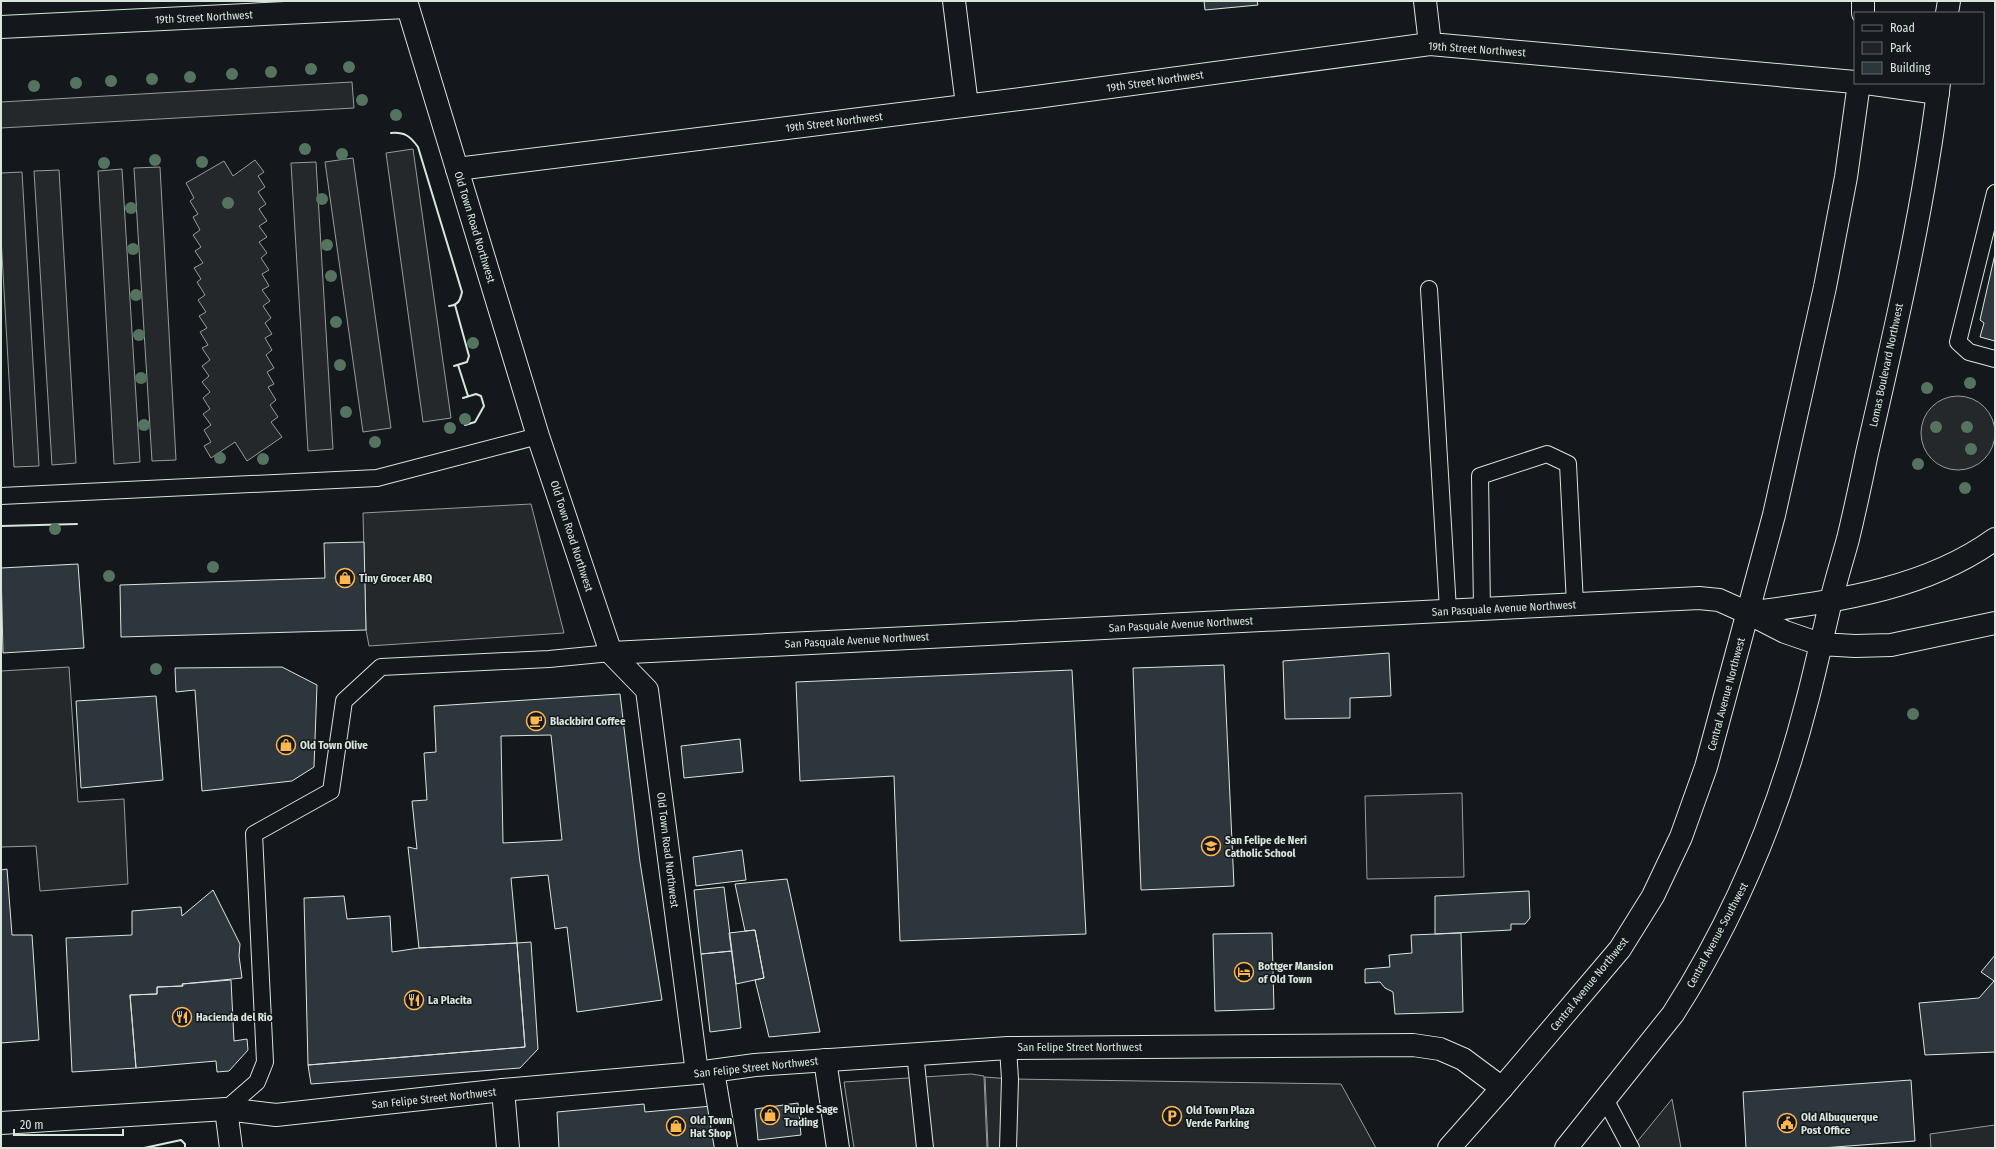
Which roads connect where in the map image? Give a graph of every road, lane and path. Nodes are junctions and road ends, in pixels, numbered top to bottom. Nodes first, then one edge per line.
1 (954, 1) edge
2 (1425, 1) edge
3 (1863, 1) edge
4 (1948, 1) edge
5 (406, 4) edge
6 (1863, 12) edge
7 (1947, 12) edge
8 (1, 27) edge
9 (1430, 44) junction
10 (1854, 82) edge
11 (1859, 84) edge
12 (1880, 84) edge
13 (1938, 88) edge
14 (967, 105) junction
15 (457, 169) junction
16 (1995, 193) edge
17 (1429, 289) dead end
18 (1995, 359) edge
19 (538, 436) junction
20 (1, 496) edge
21 (1995, 539) edge
22 (1830, 602) junction
23 (1575, 604) junction
24 (1482, 609) junction
25 (1448, 610) junction
26 (1748, 613) junction
27 (1995, 623) edge
28 (1820, 644) junction
29 (611, 653) junction
30 (1008, 1048) junction
31 (915, 1053) junction
32 (826, 1060) junction
33 (705, 1072) junction
34 (1502, 1088) junction
35 (503, 1090) junction
36 (1605, 1099) junction
37 (226, 1109) junction
38 (1, 1124) edge
39 (231, 1148) edge
40 (508, 1148) edge
41 (726, 1148) edge
42 (838, 1148) edge
43 (925, 1148) edge
44 (1008, 1148) edge
45 (1449, 1148) edge
46 (1566, 1148) edge
47 (1631, 1148) edge

1 - 14 street
2 - 9 street
3 - 6 street
4 - 7 street
5 - 8 street, 19th Street Northwest
5 - 15 street, Old Town Road Northwest
9 - 10 street, 19th Street Northwest
9 - 14 street, 19th Street Northwest
11 - 26 street
12 - 13 street
13 - 22 street, Lomas Boulevard Northwest
14 - 15 street, 19th Street Northwest
15 - 19 street, Old Town Road Northwest
16 - 18 lane
17 - 25 lane
19 - 20 lane
19 - 29 street, Old Town Road Northwest
21 - 22 street
22 - 26 street
22 - 28 street, Lomas Boulevard Northwest
23 - 24 street, San Pasquale Avenue Northwest
23 - 24 lane
23 - 26 street, San Pasquale Avenue Northwest
24 - 25 street, San Pasquale Avenue Northwest
25 - 29 street, San Pasquale Avenue Northwest
26 - 28 street
26 - 34 street, Central Avenue Northwest
27 - 28 street
28 - 36 street, Central Avenue Southwest
29 - 33 street, Old Town Road Northwest
29 - 37 lane
30 - 31 street, San Felipe Street Northwest
30 - 34 street, San Felipe Street Northwest
30 - 44 lane
31 - 32 street, San Felipe Street Northwest
31 - 43 lane
32 - 33 street, San Felipe Street Northwest
32 - 42 street
33 - 35 street, San Felipe Street Northwest
33 - 41 street, Old Town Road Northwest
34 - 45 street, Central Avenue Northwest
35 - 37 street, San Felipe Street Northwest
35 - 40 street
36 - 46 street, Central Avenue Southwest
36 - 47 lane
37 - 38 street, San Felipe Street Northwest
37 - 39 street

